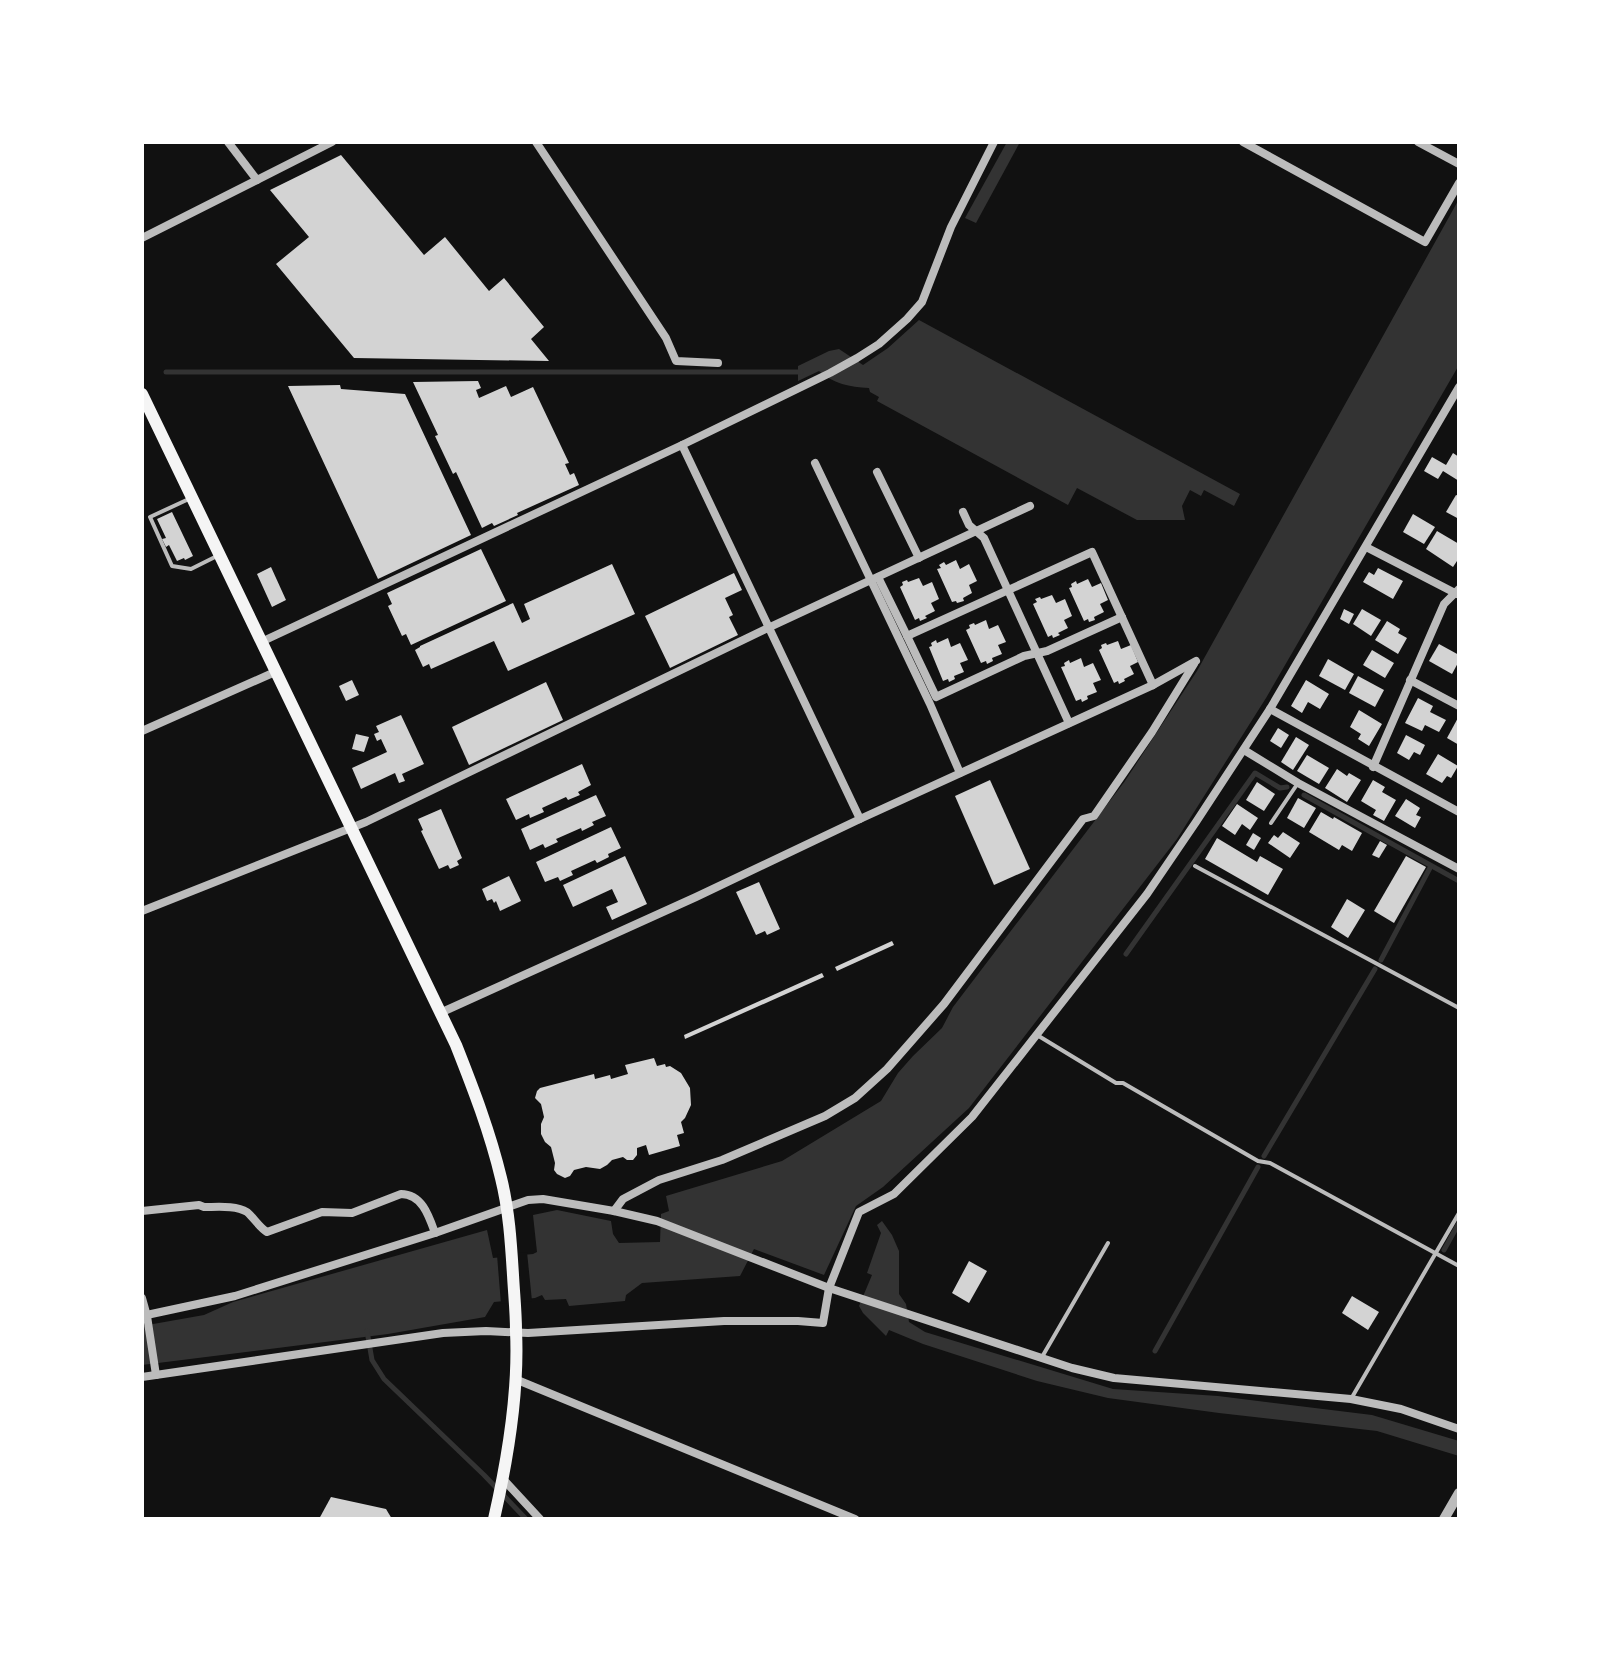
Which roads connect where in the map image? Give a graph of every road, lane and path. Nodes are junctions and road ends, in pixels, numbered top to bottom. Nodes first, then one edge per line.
1 (228, 142) edge
2 (332, 142) edge
3 (536, 142) edge
4 (994, 142) edge
5 (1243, 142) edge
6 (1418, 142) edge
7 (1459, 164) edge
8 (257, 180) junction
9 (1459, 183) edge
10 (142, 238) edge
11 (718, 363) dead end
12 (1459, 387) edge
13 (142, 394) edge
14 (682, 445) junction
15 (815, 463) dead end
16 (877, 472) dead end
17 (192, 497) junction
18 (1030, 506) dead end
19 (963, 512) dead end
20 (976, 531) junction
21 (1366, 547) junction
22 (219, 555) junction
23 (919, 558) junction
24 (874, 579) junction
25 (1008, 590) junction
26 (1458, 592) edge
27 (1122, 617) junction
28 (770, 627) junction
29 (907, 636) junction
30 (261, 642) junction
31 (1037, 653) junction
32 (275, 672) junction
33 (1410, 680) junction
34 (1153, 685) junction
35 (1459, 706) edge
36 (1270, 709) junction
37 (1069, 723) junction
38 (142, 731) edge
39 (1244, 750) junction
40 (1373, 767) junction
41 (960, 773) junction
42 (1298, 783) junction
43 (1459, 812) edge
44 (860, 819) junction
45 (1271, 823) dead end
46 (351, 827) junction
47 (1195, 866) dead end
48 (1459, 869) edge
49 (142, 911) edge
50 (1459, 1008) edge
51 (440, 1013) junction
52 (1037, 1035) junction
53 (507, 1207) junction
54 (142, 1211) edge
55 (614, 1211) junction
56 (1459, 1213) edge
57 (435, 1233) junction
58 (1108, 1243) dead end
59 (1435, 1254) junction
60 (1459, 1266) edge
61 (829, 1288) junction
62 (142, 1298) edge
63 (146, 1319) edge
64 (516, 1332) junction
65 (1042, 1357) junction
66 (155, 1372) junction
67 (142, 1377) edge
68 (515, 1379) junction
69 (1351, 1399) junction
70 (1459, 1429) edge
71 (501, 1488) junction
72 (1459, 1493) edge
73 (494, 1519) edge
74 (540, 1519) edge
75 (855, 1519) edge
76 (1444, 1519) edge

1 - 8 street
2 - 8 street
3 - 11 street
4 - 14 street
5 - 9 street
6 - 7 street
8 - 10 street
12 - 21 street
13 - 17 main road
14 - 28 street
14 - 30 street
15 - 24 street
16 - 23 street
17 - 22 main road
17 - 22 lane
18 - 20 street
19 - 20 street
20 - 23 street
20 - 25 street
21 - 26 street
21 - 36 street
22 - 30 main road
23 - 24 street
24 - 28 street
24 - 29 street
24 - 41 street
25 - 27 street
25 - 29 street
25 - 31 street
26 - 33 street
27 - 31 street
27 - 34 street
28 - 44 street
28 - 46 street
29 - 31 street
30 - 32 main road
31 - 37 street
32 - 38 street
32 - 46 main road
33 - 35 street
33 - 40 street
34 - 37 street
34 - 55 street
36 - 39 street
36 - 40 street
37 - 41 street
39 - 42 street
39 - 52 street
40 - 43 street
41 - 44 street
42 - 45 lane
42 - 48 street
44 - 51 street
46 - 49 street
46 - 51 main road
47 - 50 lane
51 - 53 main road
52 - 59 lane
52 - 61 street
53 - 55 street
53 - 57 street
53 - 64 main road
54 - 57 street
55 - 61 street
56 - 59 lane
57 - 63 street
58 - 65 lane
59 - 60 lane
59 - 69 lane
61 - 64 street
61 - 65 street
62 - 63 street
63 - 66 street
64 - 66 street
64 - 68 main road
65 - 69 street
66 - 67 street
68 - 71 main road
68 - 75 street
69 - 70 street
71 - 73 main road
71 - 74 street
72 - 76 street

